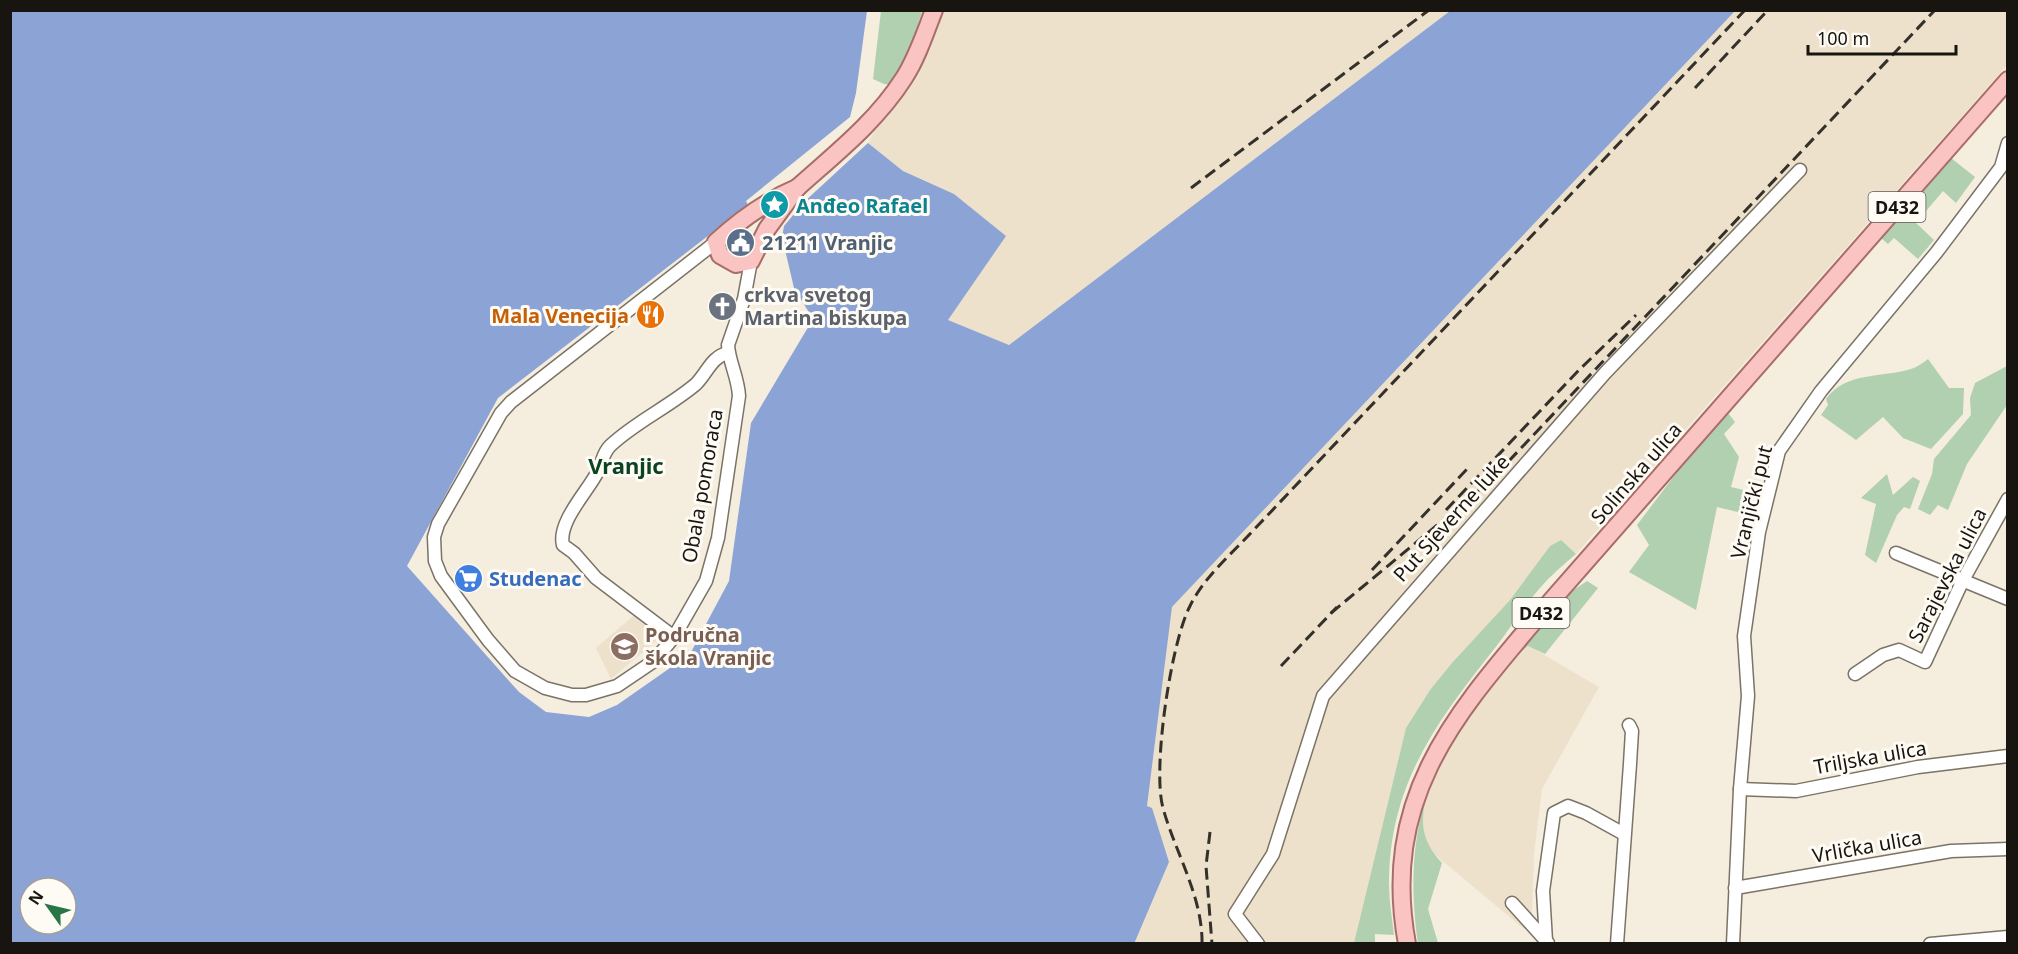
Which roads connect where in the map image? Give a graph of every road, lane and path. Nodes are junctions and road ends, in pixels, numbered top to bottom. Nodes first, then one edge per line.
1 (934, 10) edge
2 (2007, 80) edge
3 (2007, 143) edge
4 (1800, 170) dead end
5 (797, 188) junction
6 (716, 242) junction
7 (751, 261) junction
8 (728, 353) junction
9 (2007, 499) edge
10 (1896, 553) dead end
11 (1963, 580) junction
12 (2007, 599) edge
13 (674, 637) junction
14 (1856, 674) dead end
15 (1629, 724) dead end
16 (2007, 756) edge
17 (1740, 789) junction
18 (1624, 834) junction
19 (2007, 849) edge
20 (1735, 888) junction
21 (1512, 903) dead end
22 (2007, 937) edge
23 (1547, 942) edge
24 (1258, 944) edge
25 (1407, 944) edge
26 (1617, 944) edge
27 (1733, 944) edge
28 (1930, 944) edge

1 - 5 main road
2 - 25 main road, Solinska ulica / D432
3 - 17 street, Vranjički put
4 - 24 street, Put Sjeverne luke
5 - 6 main road, Obala pomoraca
5 - 7 main road
6 - 7 main road
6 - 13 street, Obala pomoraca
7 - 8 street
8 - 13 street, Obala pomoraca
8 - 13 street
9 - 11 street, Sarajevska ulica
10 - 11 street
11 - 12 street
11 - 14 street, Sarajevska ulica
15 - 18 street
16 - 17 street, Triljska ulica
17 - 20 street, Vranjički put
18 - 23 street
18 - 26 street
19 - 20 street, Vrlička ulica
20 - 27 street, Vranjički put
21 - 23 street
22 - 28 street

